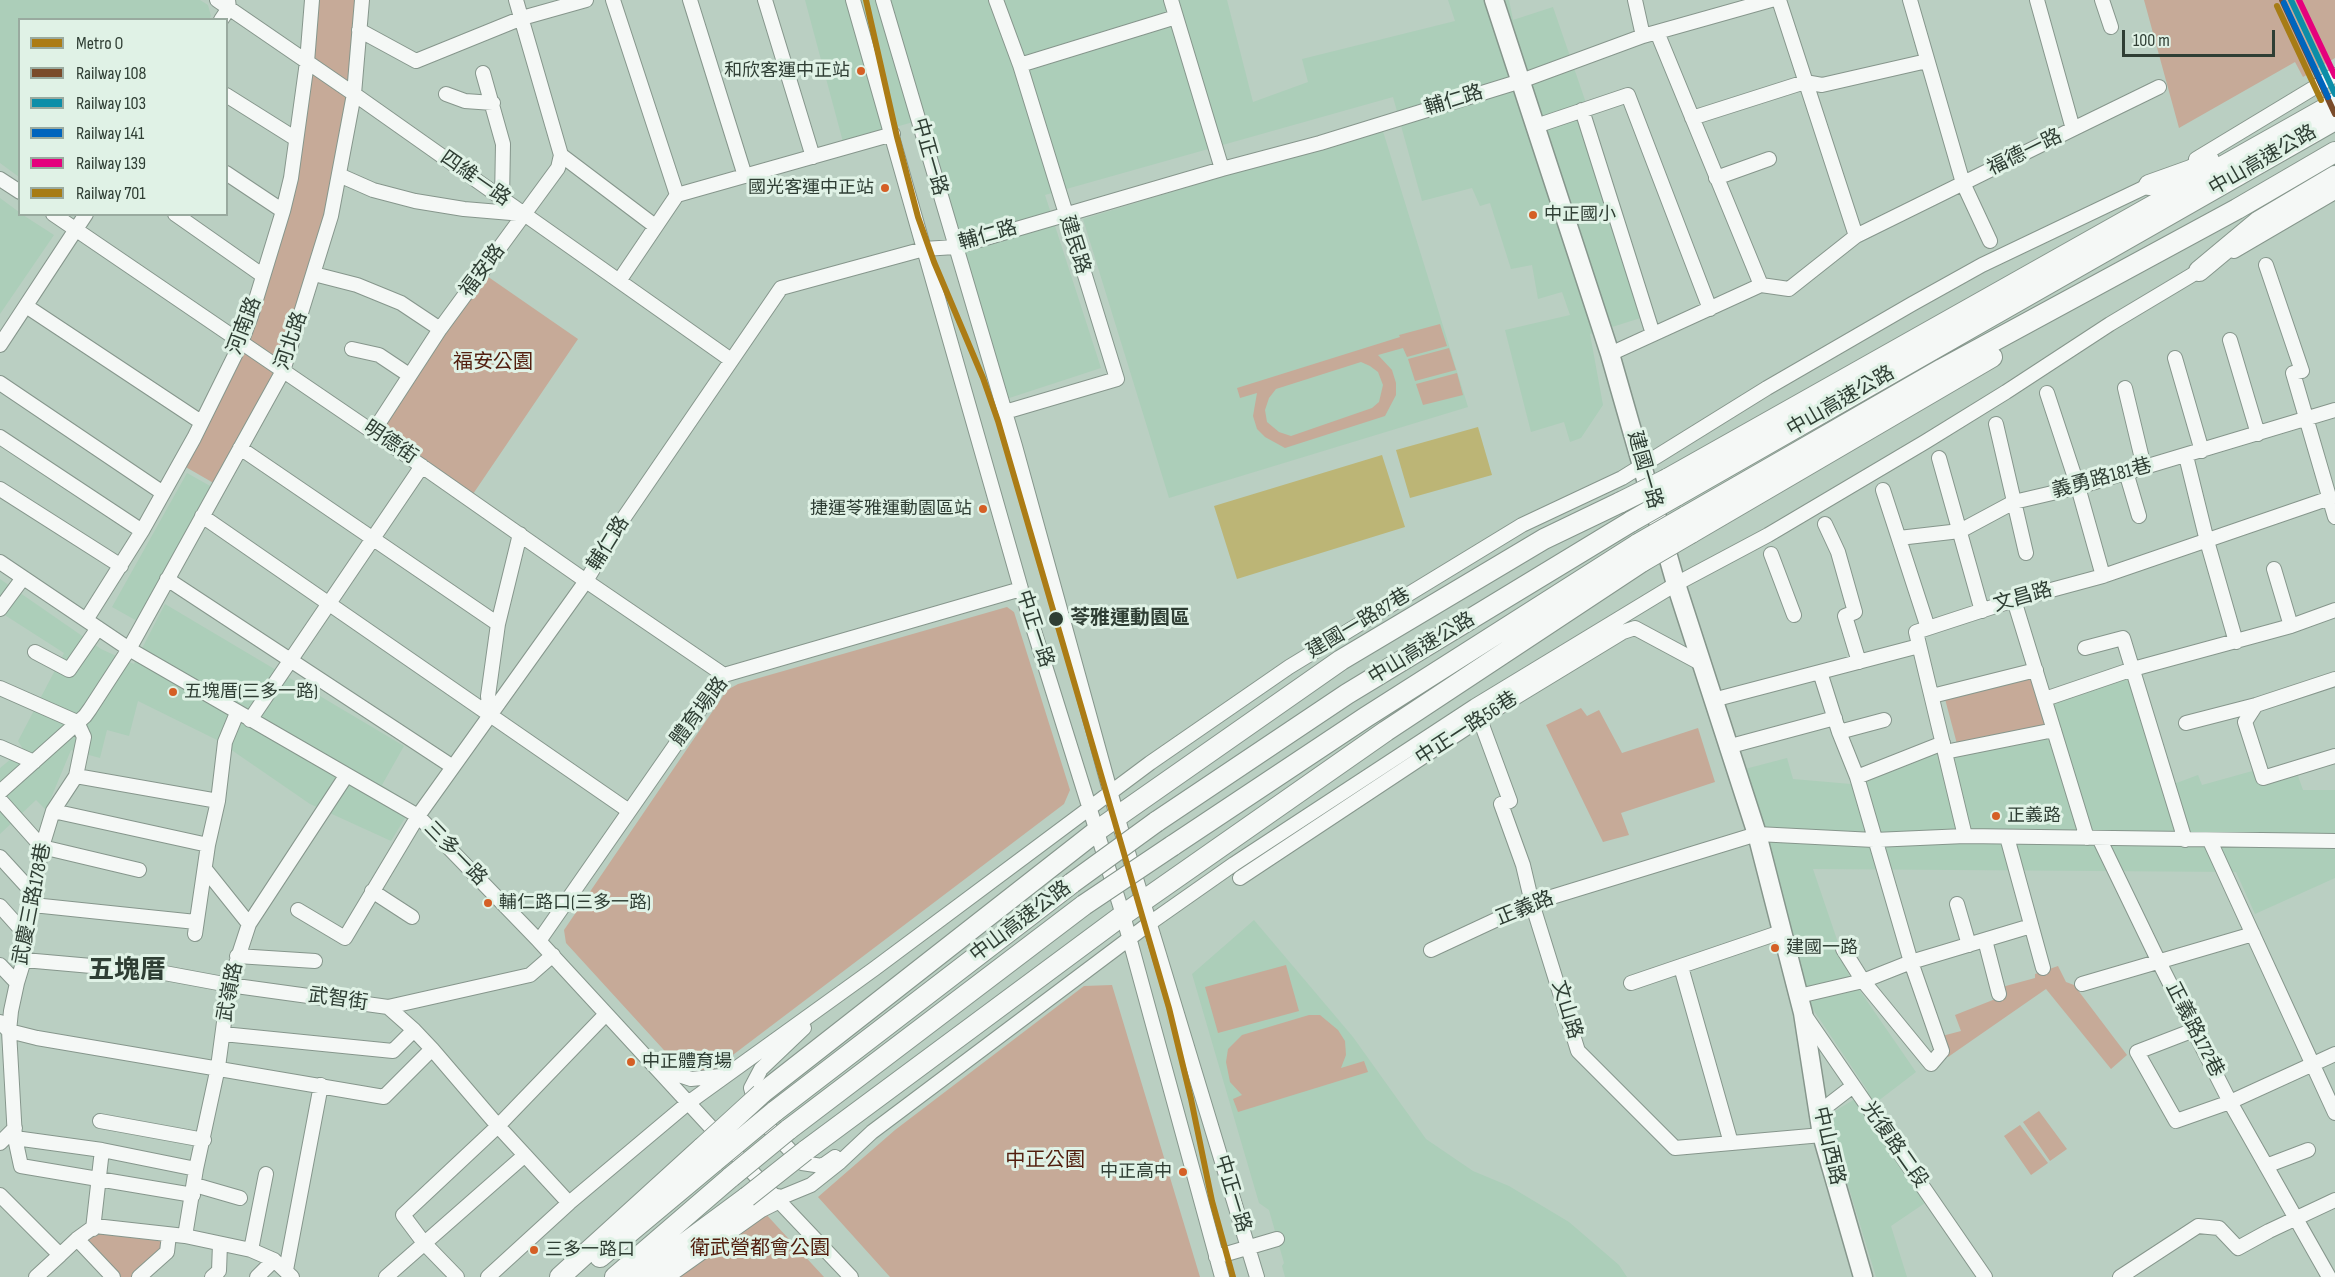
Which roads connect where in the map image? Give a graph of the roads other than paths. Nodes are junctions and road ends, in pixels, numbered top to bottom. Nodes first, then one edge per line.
1 (312, 0) edge
2 (362, 0) edge
3 (516, 0) edge
4 (586, 0) edge
5 (613, 0) edge
6 (690, 0) edge
7 (765, 0) edge
8 (853, 0) edge
9 (883, 0) edge
10 (996, 0) edge
11 (1171, 0) edge
12 (1494, 0) edge
13 (1635, 0) edge
14 (1771, 0) edge
15 (1779, 0) edge
16 (1910, 0) edge
17 (2037, 0) edge
18 (2102, 0) edge
19 (224, 7) edge
20 (1176, 17) junction
21 (522, 18) junction
22 (2111, 27) dead end
23 (359, 30) junction
24 (1657, 32) junction
25 (1643, 36) junction
26 (1927, 61) junction
27 (307, 63) junction
28 (1020, 65) junction
29 (483, 73) dead end
30 (2335, 75) edge
31 (1521, 81) junction
32 (1805, 82) junction
33 (2159, 87) dead end
34 (2335, 90) edge
35 (354, 94) junction
36 (446, 94) dead end
37 (228, 96) edge
38 (493, 103) junction
39 (2335, 103) edge
40 (1582, 110) junction
41 (1692, 118) junction
42 (2335, 120) edge
43 (1536, 126) junction
44 (2073, 129) junction
45 (893, 134) junction
46 (2282, 135) junction
47 (296, 139) junction
48 (2335, 152) edge
49 (561, 155) junction
50 (813, 157) junction
51 (1769, 159) dead end
52 (1222, 169) junction
53 (228, 174) edge
54 (339, 175) junction
55 (745, 176) junction
56 (2335, 177) edge
57 (1716, 178) junction
58 (0, 179) edge
59 (1963, 183) junction
60 (2149, 185) junction
61 (18, 191) edge
62 (2335, 192) edge
63 (677, 195) junction
64 (502, 200) junction
65 (283, 211) junction
66 (525, 214) junction
67 (1065, 214) junction
68 (56, 216) edge
69 (85, 216) edge
70 (179, 216) edge
71 (655, 226) junction
72 (75, 229) junction
73 (1856, 236) junction
74 (1990, 241) dead end
75 (955, 247) junction
76 (924, 249) junction
77 (2266, 265) dead end
78 (2199, 271) junction
79 (314, 274) junction
80 (262, 275) junction
81 (619, 281) junction
82 (1761, 285) junction
83 (26, 306) junction
84 (1710, 309) junction
85 (440, 329) junction
86 (1653, 334) junction
87 (2230, 340) dead end
88 (241, 343) junction
89 (0, 345) edge
90 (352, 349) dead end
91 (1610, 354) junction
92 (2175, 358) dead end
93 (731, 360) junction
94 (283, 371) junction
95 (409, 375) junction
96 (0, 383) edge
97 (2125, 388) dead end
98 (2047, 393) dead end
99 (2335, 410) edge
100 (1005, 412) junction
101 (2307, 420) junction
102 (201, 422) junction
103 (1996, 424) dead end
104 (373, 432) junction
105 (2258, 434) junction
106 (0, 437) edge
107 (240, 448) junction
108 (2202, 451) junction
109 (2186, 456) junction
110 (1940, 458) dead end
111 (422, 466) junction
112 (1642, 466) junction
113 (2144, 467) junction
114 (2127, 472) junction
115 (1672, 487) junction
116 (2078, 487) junction
117 (0, 489) edge
118 (1883, 490) dead end
119 (163, 493) junction
120 (2330, 498) junction
121 (2014, 502) junction
122 (202, 516) junction
123 (2139, 516) dead end
124 (2335, 517) edge
125 (1825, 524) dead end
126 (142, 531) junction
127 (1960, 531) junction
128 (520, 534) junction
129 (1899, 538) junction
130 (374, 539) junction
131 (2206, 541) junction
132 (1640, 553) junction
133 (2026, 553) dead end
134 (1772, 554) dead end
135 (0, 562) edge
136 (121, 566) junction
137 (2274, 569) dead end
138 (2103, 576) junction
139 (24, 578) junction
140 (167, 579) junction
141 (586, 581) junction
142 (1676, 584) junction
143 (1021, 589) junction
144 (2014, 600) junction
145 (330, 604) junction
146 (0, 609) edge
147 (1982, 610) junction
148 (2335, 610) edge
149 (1794, 615) dead end
150 (92, 624) junction
151 (498, 624) junction
152 (2291, 626) junction
153 (1928, 628) junction
154 (2236, 642) junction
155 (1919, 646) junction
156 (2085, 648) dead end
157 (129, 649) junction
158 (35, 652) dead end
159 (291, 661) junction
160 (1859, 662) junction
161 (1701, 664) junction
162 (2133, 669) junction
163 (2036, 670) junction
164 (1820, 672) junction
165 (724, 675) junction
166 (2335, 679) edge
167 (0, 688) edge
168 (1932, 696) junction
169 (2045, 699) junction
170 (1713, 700) junction
171 (2256, 705) junction
172 (1477, 713) junction
173 (490, 715) junction
174 (243, 717) junction
175 (1884, 720) dead end
176 (77, 722) junction
177 (2186, 723) dead end
178 (1837, 725) junction
179 (2054, 730) junction
180 (0, 747) edge
181 (1727, 747) junction
182 (1944, 747) junction
183 (2335, 756) edge
184 (34, 762) junction
185 (453, 767) junction
186 (76, 776) junction
187 (346, 776) junction
188 (1857, 777) junction
189 (0, 792) edge
190 (1111, 793) junction
191 (0, 800) edge
192 (218, 801) junction
193 (1091, 806) junction
194 (52, 811) junction
195 (629, 811) junction
196 (418, 816) junction
197 (1118, 816) junction
198 (1098, 830) junction
199 (1756, 834) junction
200 (1965, 836) junction
201 (2007, 837) junction
202 (2093, 838) junction
203 (1874, 840) junction
204 (2185, 840) junction
205 (2210, 841) junction
206 (208, 845) junction
207 (2333, 845) edge
208 (42, 847) junction
209 (0, 857) edge
210 (205, 869) junction
211 (139, 870) dead end
212 (1240, 879) dead end
213 (372, 891) junction
214 (33, 899) junction
215 (1143, 901) junction
216 (1532, 903) junction
217 (1957, 904) dead end
218 (0, 906) edge
219 (298, 910) dead end
220 (1123, 915) junction
221 (412, 917) dead end
222 (1150, 923) junction
223 (249, 924) junction
224 (2031, 926) junction
225 (1781, 932) junction
226 (2253, 934) junction
227 (26, 935) junction
228 (1129, 937) junction
229 (1984, 940) junction
230 (539, 941) junction
231 (1970, 945) junction
232 (1843, 949) dead end
233 (1431, 950) dead end
234 (553, 955) junction
235 (237, 956) junction
236 (24, 960) junction
237 (2158, 960) junction
238 (315, 961) dead end
239 (1911, 962) junction
240 (0, 965) edge
241 (1680, 967) junction
242 (2043, 968) dead end
243 (874, 969) junction
244 (1863, 981) junction
245 (1631, 982) dead end
246 (17, 983) junction
247 (2082, 984) dead end
248 (229, 985) junction
249 (1999, 994) dead end
250 (1801, 1005) junction
251 (388, 1007) junction
252 (606, 1014) junction
253 (4, 1026) edge
254 (414, 1030) junction
255 (2194, 1030) junction
256 (223, 1034) junction
257 (432, 1048) junction
258 (2335, 1054) edge
259 (2313, 1063) junction
260 (218, 1067) junction
261 (654, 1067) junction
262 (13, 1074) junction
263 (726, 1075) junction
264 (321, 1085) junction
265 (0, 1086) edge
266 (1853, 1086) junction
267 (2230, 1102) junction
268 (688, 1103) junction
269 (1818, 1113) junction
270 (2335, 1113) edge
271 (100, 1121) dead end
272 (498, 1126) junction
273 (872, 1132) junction
274 (15, 1133) junction
275 (1822, 1135) junction
276 (204, 1140) junction
277 (0, 1143) edge
278 (1731, 1143) junction
279 (102, 1150) junction
280 (2308, 1150) dead end
281 (709, 1154) junction
282 (525, 1155) junction
283 (2266, 1166) junction
284 (196, 1169) junction
285 (266, 1174) dead end
286 (98, 1180) junction
287 (194, 1190) junction
288 (0, 1195) edge
289 (240, 1198) dead end
290 (777, 1199) junction
291 (2335, 1200) edge
292 (569, 1203) junction
293 (2295, 1219) junction
294 (93, 1229) junction
295 (169, 1235) junction
296 (185, 1236) junction
297 (77, 1239) junction
298 (1277, 1239) dead end
299 (424, 1243) junction
300 (220, 1244) junction
301 (1248, 1247) junction
302 (251, 1250) junction
303 (60, 1255) junction
304 (1216, 1257) junction
305 (274, 1260) junction
306 (289, 1274) edge
307 (36, 1277) edge
308 (113, 1277) edge
309 (139, 1277) edge
310 (212, 1277) edge
311 (257, 1277) edge
312 (386, 1277) edge
313 (457, 1277) edge
314 (488, 1277) edge
315 (560, 1277) edge
316 (576, 1277) edge
317 (615, 1277) edge
318 (639, 1277) edge
319 (662, 1277) edge
320 (851, 1277) edge
321 (1222, 1277) edge
322 (1257, 1277) edge
323 (1863, 1277) edge
324 (1985, 1277) edge
325 (2120, 1277) edge
326 (2333, 1277) edge

1 - 27 street, 河南路
2 - 23 street, 河北路
3 - 21 street
4 - 21 street
5 - 63 street
6 - 55 street
7 - 50 street
8 - 45 street, 中正一路
9 - 75 street, 中正一路
10 - 28 street, 建民路
11 - 20 street
12 - 31 main road, 建國一路
13 - 25 street
14 - 24 street, 輔仁路
15 - 32 street
16 - 26 street
17 - 44 street, 福德一路
18 - 22 street
19 - 27 street, 四維一路
20 - 28 street
20 - 52 street
21 - 23 street
21 - 49 street
23 - 35 street, 河北路
24 - 25 street, 輔仁路
24 - 41 street
25 - 31 street, 輔仁路
26 - 32 street
26 - 59 street
27 - 35 street, 四維一路
27 - 47 street, 河南路
28 - 67 street, 建民路
29 - 38 street
30 - 60 street, 建國一路87巷
31 - 43 main road, 建國一路
31 - 52 street, 輔仁路
32 - 41 street
32 - 73 street
33 - 44 street
34 - 46 highway
35 - 54 street, 河北路
35 - 64 street, 四維一路
36 - 38 street
37 - 47 street
38 - 64 street
39 - 46 highway
40 - 43 street
40 - 84 street
40 - 86 street
41 - 57 street
42 - 46 highway, 中山高速公路
43 - 91 main road, 建國一路
44 - 59 street, 福德一路
45 - 50 street
45 - 76 street, 中正一路
46 - 60 highway
46 - 115 highway
47 - 65 street, 河南路
48 - 132 highway, 中山高速公路, bridge
49 - 66 street, 福安路
49 - 71 street
50 - 55 street
51 - 57 street
52 - 67 street, 輔仁路
53 - 65 street
54 - 66 street
54 - 79 street, 河北路
55 - 63 street
56 - 78 highway
57 - 82 street
58 - 61 street
59 - 73 street, 福德一路
59 - 74 street
60 - 112 street, 建國一路87巷
62 - 78 street
63 - 71 street
64 - 66 street, 四維一路
65 - 80 street, 河南路
66 - 81 street, 四維一路
66 - 85 street, 福安路
67 - 75 street, 輔仁路
67 - 100 street, 建民路
68 - 72 street, 明德街
69 - 72 street
70 - 80 street
71 - 81 street
72 - 83 street
72 - 88 street, 明德街
73 - 82 street, 福德一路
75 - 76 street, 輔仁路
75 - 100 street, 中正一路
76 - 93 street, 輔仁路
76 - 143 street, 中正一路
77 - 101 street
78 - 142 street
79 - 85 street
79 - 94 street, 河北路
80 - 88 street, 河南路
81 - 93 street, 四維一路
82 - 84 street
83 - 89 street
83 - 102 street
84 - 86 street
85 - 95 street, 福安路
86 - 91 street
87 - 105 street
88 - 94 street, 明德街
88 - 102 street, 河南路
90 - 95 street
91 - 112 main road, 建國一路
92 - 108 street
93 - 141 street, 輔仁路
94 - 104 street, 明德街
94 - 107 street, 河北路
95 - 104 street, 福安路
96 - 119 street
97 - 113 street
98 - 116 street
99 - 101 street, 義勇路181巷
100 - 190 street, 中正一路
101 - 105 street, 義勇路181巷
101 - 120 street
102 - 119 street, 河南路
103 - 121 street
104 - 111 street, 明德街
105 - 108 street, 義勇路181巷
106 - 126 street
107 - 122 street, 河北路
107 - 130 street
108 - 109 street, 義勇路181巷
109 - 113 street, 義勇路181巷
109 - 131 street
110 - 127 street
111 - 128 street, 明德街
111 - 130 street
112 - 142 main road, 建國一路
112 - 190 street, 建國一路87巷
113 - 114 street, 義勇路181巷
114 - 116 street, 義勇路181巷
114 - 123 street
115 - 197 highway, bridge
115 - 281 highway, 中山高速公路, bridge
116 - 121 street, 義勇路181巷
116 - 138 street
117 - 136 street
118 - 129 street
119 - 126 street, 河南路
120 - 124 street
120 - 131 street, 文昌路
121 - 127 street, 義勇路181巷
121 - 133 street
122 - 140 street, 河北路
122 - 145 street
125 - 160 street
126 - 136 street, 河南路
127 - 129 street, 義勇路181巷
127 - 147 street
128 - 141 street, 明德街
128 - 151 street
129 - 153 street
130 - 145 street
130 - 151 street
131 - 138 street, 文昌路
131 - 154 street
132 - 215 highway
132 - 317 highway, 中山高速公路, bridge
134 - 149 street
135 - 139 street, 三多一路
136 - 150 street, 河南路
137 - 152 street
138 - 144 street, 文昌路
139 - 146 street
139 - 150 street, 三多一路
140 - 157 street, 河北路
140 - 159 street
141 - 165 street, 明德街
141 - 173 street, 輔仁路
142 - 161 main road, 建國一路
142 - 172 street
143 - 165 street, 體育場路
143 - 193 street, 中正一路
144 - 147 street, 文昌路
144 - 163 street, 正義路172巷
145 - 159 street
145 - 173 street
147 - 153 street, 文昌路
148 - 152 street
150 - 157 street, 三多一路
150 - 158 street, 河南路
151 - 173 street
152 - 154 street
153 - 155 street
154 - 162 street
155 - 160 street
155 - 168 street
156 - 162 street
157 - 174 street, 三多一路
157 - 176 street, 河北路
159 - 174 street
159 - 185 street
160 - 164 street
161 - 170 main road, 建國一路
161 - 172 street, 中正一路56巷
162 - 169 street
162 - 204 street
163 - 168 street
163 - 169 street, 正義路172巷
164 - 170 street
164 - 178 street
165 - 195 street, 體育場路
166 - 171 street
167 - 176 street
168 - 182 street
169 - 179 street, 正義路172巷
170 - 181 main road, 建國一路
171 - 177 street
171 - 183 street
172 - 212 street, 中正一路56巷
172 - 216 street, 文山路
172 - 222 street
173 - 185 street, 輔仁路
173 - 195 street
174 - 187 street, 三多一路
174 - 192 street
175 - 178 street
176 - 184 street, 河北路
176 - 186 street, 武慶三路178巷
178 - 181 street
178 - 188 street
179 - 182 street
179 - 202 street, 正義路172巷
180 - 184 street
181 - 199 main road, 建國一路
182 - 188 street
182 - 200 street
184 - 189 street, 河北路
185 - 196 street, 輔仁路
186 - 192 street
186 - 194 street, 武慶三路178巷
187 - 196 street, 三多一路
187 - 223 street, 武嶺路
188 - 203 street
190 - 193 street, 建國一路87巷
190 - 197 street, 中正一路
191 - 208 street
192 - 206 street
193 - 198 street, 中正一路
193 - 243 street, 建國一路87巷
194 - 206 street
194 - 208 street, 武慶三路178巷
195 - 230 street, 體育場路
196 - 213 street, 輔仁路
196 - 230 street, 三多一路
197 - 198 highway
197 - 215 street, 中正一路
198 - 220 street, 中正一路
198 - 281 highway, bridge
199 - 203 street, 正義路
199 - 216 street, 正義路
199 - 225 main road, 建國一路
200 - 201 street, 正義路
200 - 203 street, 正義路
201 - 202 street, 正義路
201 - 224 street
202 - 204 street, 正義路
202 - 237 street, 正義路172巷
203 - 239 street
204 - 205 street, 正義路
205 - 207 street, 正義路
205 - 226 street
206 - 210 street
208 - 211 street
208 - 214 street, 武慶三路178巷
209 - 214 street
210 - 214 street
210 - 223 street
213 - 219 street, 輔仁路
213 - 221 street
214 - 227 street, 武慶三路178巷
215 - 220 highway
215 - 222 street, 中正一路
216 - 233 street, 正義路
216 - 278 street, 文山路
217 - 231 street
218 - 227 street
220 - 228 street, 中正一路
220 - 318 highway, bridge
222 - 228 street
222 - 301 street, 中正一路
223 - 235 street, 武嶺路
224 - 229 street
224 - 242 street
225 - 241 street
225 - 250 main road, 建國一路
226 - 237 street
226 - 259 street
227 - 236 street, 武慶三路178巷
228 - 273 street
228 - 304 street, 中正一路
229 - 231 street
229 - 249 street
230 - 234 street, 三多一路
231 - 239 street
232 - 244 street
234 - 251 street
234 - 252 street, 三多一路
235 - 238 street
235 - 248 street, 武嶺路
236 - 246 street, 武慶三路178巷
236 - 248 street, 武智街
237 - 247 street
237 - 255 street, 正義路172巷
239 - 244 street
239 - 244 street
240 - 246 street
241 - 245 street
241 - 278 street
243 - 263 street
243 - 273 street
244 - 250 street
246 - 253 street, 武慶三路178巷
248 - 251 street, 武智街
248 - 256 street, 武嶺路
250 - 266 street, 光復路二段
250 - 269 main road, 中山西路
251 - 254 street, 武智街
252 - 261 street, 三多一路
252 - 272 street
253 - 260 street
253 - 262 street, 武慶三路178巷
254 - 256 street
254 - 257 street, 武智街
255 - 267 street, 正義路172巷
255 - 267 street
256 - 260 street, 武嶺路
257 - 264 street
257 - 272 street, 武智街
258 - 259 street
259 - 267 street
259 - 270 street
260 - 264 street
260 - 276 street, 武嶺路
261 - 263 street
261 - 268 street, 三多一路
262 - 265 street
262 - 274 street, 武慶三路178巷
263 - 268 street
264 - 306 street
266 - 269 street
266 - 324 street, 光復路二段
267 - 283 street, 正義路172巷
268 - 290 street, 三多一路
268 - 292 street
269 - 275 main road, 中山西路
271 - 276 street
272 - 282 street, 武智街
272 - 299 street
273 - 290 street
274 - 277 street
274 - 279 street
274 - 286 street, 武慶三路178巷
275 - 278 street, 文山路
275 - 323 main road, 中山西路
276 - 284 street, 武嶺路
279 - 284 street
279 - 286 street
280 - 283 street
281 - 315 highway
281 - 316 highway, 中山高速公路
282 - 292 street, 武智街
282 - 299 street
283 - 293 street, 正義路172巷
284 - 287 street, 武嶺路
285 - 302 street
286 - 287 street
286 - 294 street
287 - 289 street
287 - 296 street, 武嶺路
288 - 303 street
290 - 319 highway
290 - 320 street, 三多一路
291 - 293 street
292 - 314 street
293 - 325 street
293 - 326 street, 正義路172巷
294 - 295 street
294 - 297 street
295 - 296 street
295 - 309 street
296 - 300 street
297 - 303 street
297 - 308 street
298 - 301 street, 中正一路
299 - 312 street
299 - 313 street
300 - 302 street
300 - 310 street
301 - 304 street, 中正一路
301 - 322 street, 中正一路
302 - 305 street
303 - 307 street
304 - 321 street, 中正一路
305 - 306 street
305 - 311 street

